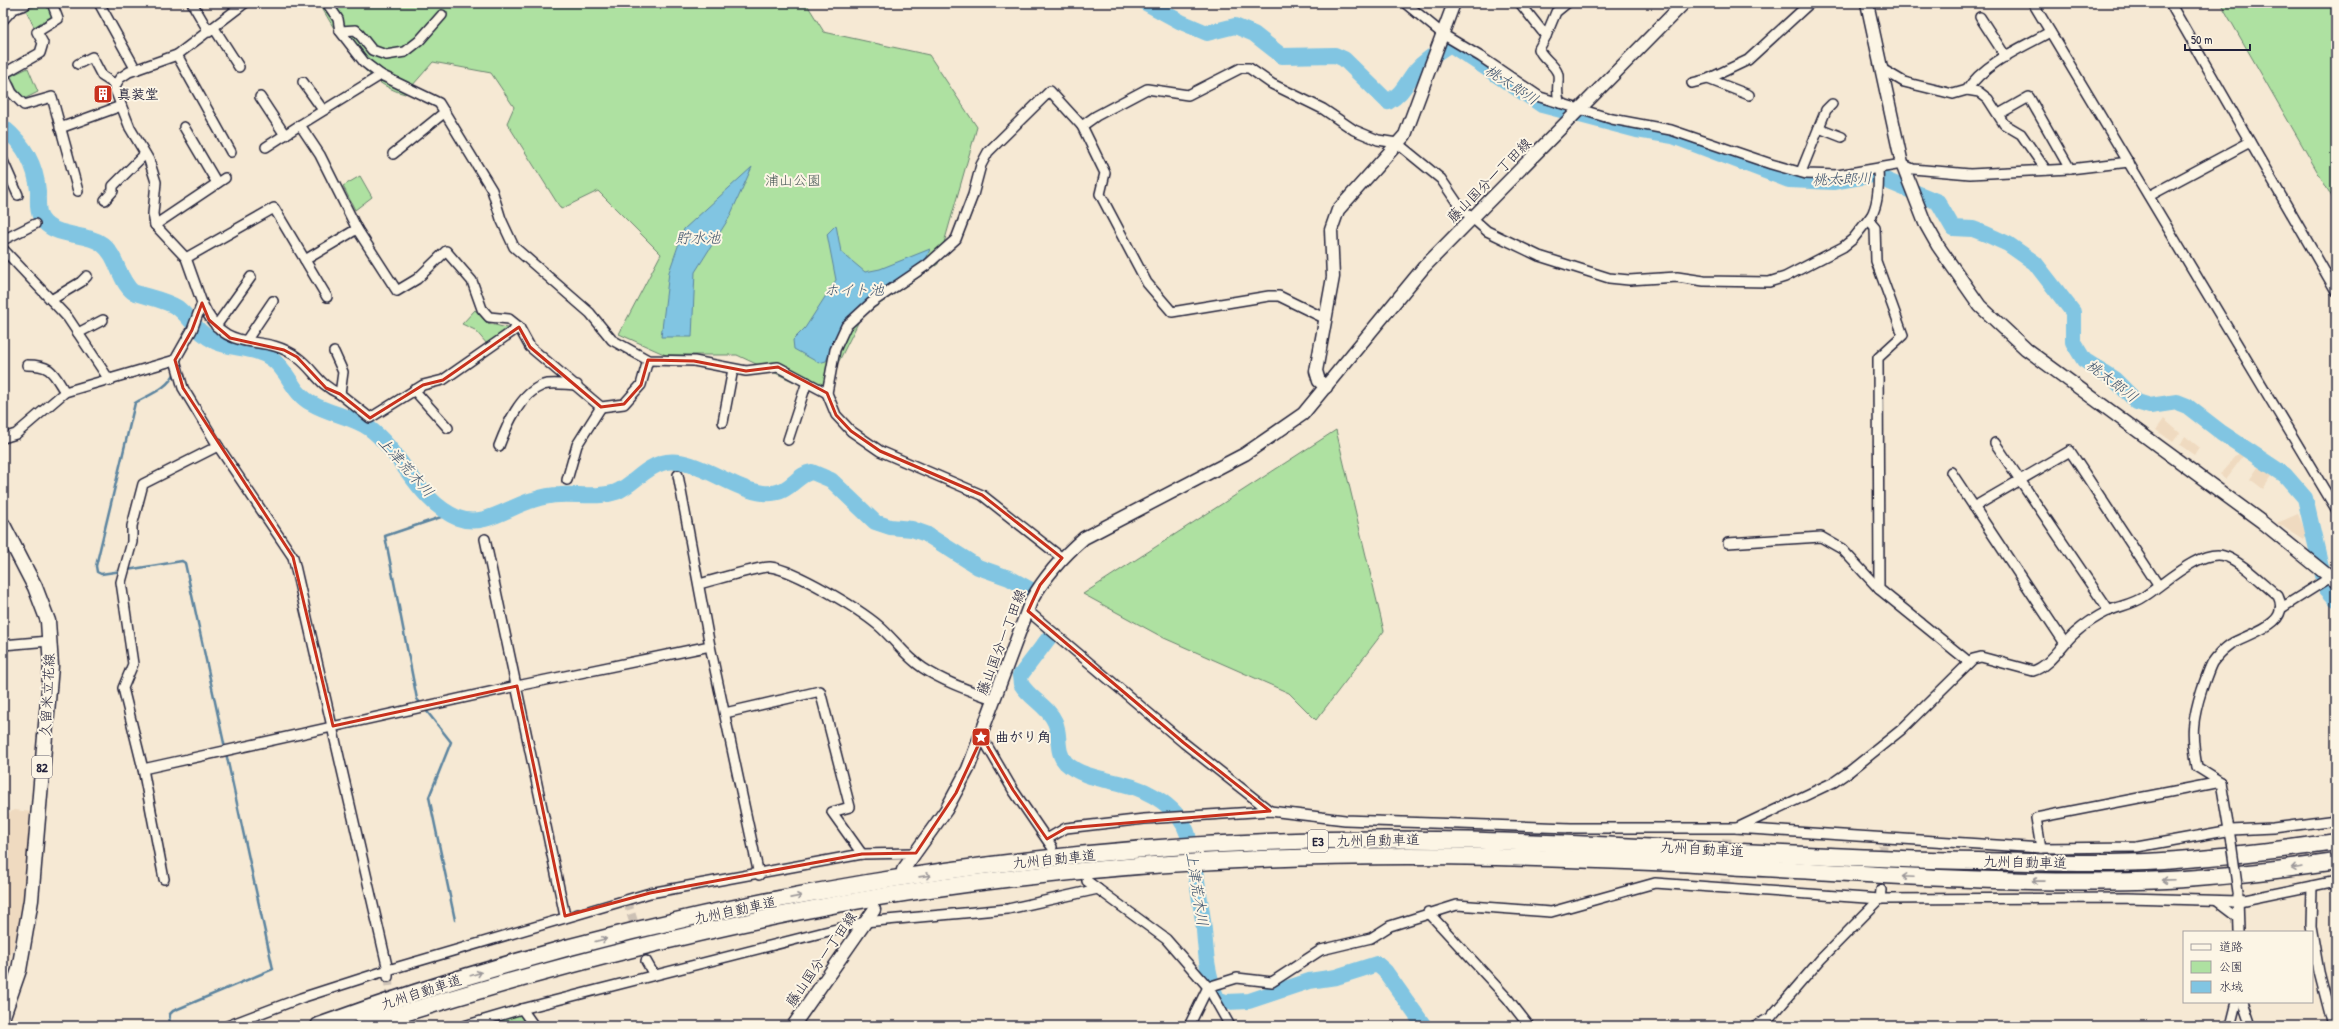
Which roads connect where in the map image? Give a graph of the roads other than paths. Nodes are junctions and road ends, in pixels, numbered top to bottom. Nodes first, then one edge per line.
1 (52, 3) edge
2 (99, 3) edge
3 (192, 3) edge
4 (245, 3) edge
5 (327, 3) edge
6 (1405, 3) edge
7 (1454, 3) edge
8 (1520, 3) edge
9 (1566, 3) edge
10 (1684, 3) edge
11 (1810, 3) edge
12 (1867, 3) edge
13 (2033, 3) edge
14 (2170, 3) edge
15 (27, 4) edge
16 (442, 14) dead end
17 (1980, 17) dead end
18 (3, 20) edge
19 (211, 30) junction
20 (340, 30) junction
21 (2050, 32) junction
22 (1444, 35) junction
23 (1546, 36) junction
24 (177, 55) junction
25 (2006, 57) junction
26 (78, 64) dead end
27 (239, 67) dead end
28 (1882, 69) junction
29 (136, 70) junction
30 (381, 75) junction
31 (1708, 79) junction
32 (304, 82) dead end
33 (1692, 83) dead end
34 (116, 85) junction
35 (1967, 90) junction
36 (1748, 96) dead end
37 (260, 97) dead end
38 (1560, 103) junction
39 (1832, 104) dead end
40 (121, 106) junction
41 (323, 110) junction
42 (1580, 110) junction
43 (445, 112) junction
44 (1999, 114) junction
45 (300, 125) junction
46 (1082, 126) junction
47 (184, 127) dead end
48 (60, 128) junction
49 (1819, 128) junction
50 (285, 135) junction
51 (1842, 137) dead end
52 (2250, 142) junction
53 (1397, 143) junction
54 (266, 147) dead end
55 (231, 152) dead end
56 (145, 154) junction
57 (393, 154) dead end
58 (3, 161) edge
59 (2129, 162) junction
60 (1902, 164) junction
61 (2070, 169) junction
62 (1878, 170) junction
63 (2046, 170) junction
64 (1801, 172) junction
65 (78, 191) dead end
66 (18, 195) dead end
67 (2149, 196) junction
68 (105, 200) dead end
69 (1872, 215) junction
70 (1471, 219) junction
71 (35, 224) dead end
72 (155, 225) junction
73 (357, 229) junction
74 (3, 240) edge
75 (3, 249) edge
76 (186, 258) junction
77 (305, 260) junction
78 (86, 276) dead end
79 (251, 277) dead end
80 (2336, 292) edge
81 (327, 297) dead end
82 (51, 300) junction
83 (273, 301) dead end
84 (202, 303) junction
85 (1326, 319) junction
86 (103, 320) dead end
87 (216, 326) junction
88 (519, 328) junction
89 (78, 333) junction
90 (246, 341) junction
91 (334, 352) dead end
92 (175, 360) junction
93 (648, 360) junction
94 (27, 365) dead end
95 (733, 369) junction
96 (110, 381) junction
97 (807, 382) junction
98 (577, 385) junction
99 (1326, 387) junction
100 (414, 390) junction
101 (65, 392) junction
102 (826, 393) junction
103 (340, 394) junction
104 (601, 407) junction
105 (723, 422) dead end
106 (448, 428) dead end
107 (3, 438) edge
108 (788, 440) dead end
109 (1995, 443) dead end
110 (218, 446) junction
111 (499, 446) dead end
112 (1950, 472) dead end
113 (678, 475) dead end
114 (568, 480) dead end
115 (2020, 480) junction
116 (1974, 507) junction
117 (2336, 509) edge
118 (3, 525) edge
119 (485, 539) dead end
120 (1728, 543) dead end
121 (8, 545) edge
122 (1062, 558) junction
123 (2334, 577) edge
124 (699, 584) junction
125 (2158, 586) junction
126 (1879, 589) junction
127 (2280, 609) junction
128 (1028, 611) junction
129 (2109, 611) junction
130 (49, 640) junction
131 (2064, 642) junction
132 (3, 645) edge
133 (710, 646) junction
134 (1969, 662) junction
135 (518, 686) junction
136 (995, 700) junction
137 (725, 713) junction
138 (333, 726) junction
139 (982, 737) junction
140 (143, 768) junction
141 (2221, 782) junction
142 (1270, 811) junction
143 (2336, 820) edge
144 (2231, 830) junction
145 (1730, 831) junction
146 (1047, 839) junction
147 (2336, 842) edge
148 (1052, 847) dead end
149 (2041, 848) junction
150 (916, 853) junction
151 (862, 854) junction
152 (2336, 862) edge
153 (904, 870) dead end
154 (759, 875) junction
155 (164, 879) dead end
156 (1087, 881) dead end
157 (2336, 881) edge
158 (2312, 886) junction
159 (1098, 889) junction
160 (1880, 894) junction
161 (2238, 897) junction
162 (2217, 901) junction
163 (874, 910) dead end
164 (1428, 912) junction
165 (565, 916) junction
166 (2238, 917) junction
167 (864, 922) junction
168 (2239, 931) edge
169 (2312, 931) edge
170 (2313, 938) edge
171 (646, 961) tunnel mouth
172 (388, 973) junction
173 (654, 975) junction
174 (1208, 987) junction
175 (2236, 1003) edge
176 (2243, 1003) edge
177 (522, 1009) junction
178 (3, 1016) edge
179 (227, 1026) edge
180 (319, 1026) edge
181 (363, 1026) edge
182 (464, 1026) edge
183 (534, 1026) edge
184 (793, 1026) edge
185 (1189, 1026) edge
186 (1230, 1026) edge
187 (1530, 1026) edge
188 (1754, 1026) edge
189 (2230, 1026) edge
190 (2251, 1026) edge
191 (2333, 1026) edge

1 - 48 street
2 - 29 street
3 - 19 street
4 - 19 street
5 - 20 street
6 - 22 street
7 - 22 main road
8 - 23 street
9 - 23 street
10 - 42 main road, 藤山国分一丁田線
11 - 31 street
12 - 28 main road
13 - 21 street
14 - 52 street
15 - 18 street
16 - 20 street
17 - 25 street
19 - 24 street
19 - 27 street
20 - 30 street
21 - 25 street
21 - 59 street
22 - 38 street
22 - 53 main road
23 - 38 street
24 - 29 street
24 - 55 street
25 - 35 street
26 - 34 street
28 - 35 street
28 - 60 main road
29 - 34 street
30 - 41 street
30 - 43 street
31 - 33 street
31 - 36 street
32 - 41 street
34 - 40 street
35 - 44 street
37 - 50 street
38 - 42 street
39 - 49 street
40 - 48 street
40 - 56 street
41 - 45 street
42 - 64 street
42 - 70 main road, 藤山国分一丁田線
43 - 57 street
43 - 93 street
44 - 61 street
44 - 63 street
45 - 50 street
45 - 73 street
46 - 53 street
46 - 85 street
46 - 102 street
47 - 72 street
48 - 65 street
49 - 51 street
49 - 64 street
50 - 54 street
52 - 67 street
52 - 80 street
53 - 70 street
53 - 85 main road
56 - 68 street
56 - 72 street
58 - 66 street
59 - 61 street
59 - 67 street
60 - 62 street
60 - 63 street
60 - 123 main road
61 - 63 street
62 - 64 street
62 - 69 street
67 - 117 street
69 - 70 street
69 - 126 street
70 - 99 main road, 藤山国分一丁田線
71 - 74 street
72 - 76 street
73 - 77 street
73 - 88 street
75 - 82 street
76 - 77 street
76 - 84 street
77 - 81 street
78 - 82 street
79 - 87 street
82 - 89 street
83 - 90 street
84 - 87 street
84 - 92 street
85 - 99 main road
86 - 89 street
87 - 90 street
88 - 98 street
88 - 100 street
89 - 96 street
90 - 103 street
91 - 103 street
92 - 96 street
92 - 110 street
93 - 95 street
93 - 104 street
94 - 101 street
95 - 97 street
95 - 105 street
96 - 101 street
97 - 102 street
97 - 108 street
98 - 104 street
98 - 111 street
99 - 122 main road, 藤山国分一丁田線
100 - 103 street
100 - 106 street
101 - 107 street
102 - 122 street
104 - 114 street
109 - 115 street
110 - 138 street
110 - 140 street
112 - 116 street
113 - 124 street
115 - 116 street
115 - 125 street
115 - 129 street
116 - 131 street
118 - 121 main road, 久留米立花線 / 82
119 - 135 street
120 - 126 street
121 - 130 main road, 久留米立花線 / 82
122 - 128 main road, 藤山国分一丁田線
123 - 127 street
124 - 133 street
124 - 136 street
125 - 127 street
125 - 129 street
126 - 134 street
127 - 141 street
128 - 136 main road, 藤山国分一丁田線
128 - 142 street
129 - 131 street
130 - 132 street
130 - 178 main road, 久留米立花線 / 82
131 - 134 street
133 - 135 street
133 - 137 street
134 - 145 street
135 - 138 street
135 - 165 street
136 - 139 main road, 藤山国分一丁田線
137 - 151 street
137 - 154 street
138 - 140 street
138 - 172 street
139 - 146 street
139 - 150 main road, 藤山国分一丁田線
140 - 155 street
141 - 144 street
141 - 149 street
142 - 145 street
142 - 146 street
143 - 144 street
144 - 149 street
144 - 161 street, bridge
145 - 149 street
146 - 148 street
180 -> 147 highway, 九州自動車道 / E3
150 - 151 street
150 - 153 main road, 藤山国分一丁田線
151 - 154 street
152 -> 181 highway, 九州自動車道 / E3
154 - 165 street
156 - 159 street
157 - 158 street
158 - 161 street
158 - 169 street
159 - 167 street
159 - 174 street
160 - 162 street
160 - 164 street
160 - 188 street
161 - 162 street
161 - 166 street
162 - 166 street
163 - 167 main road, 藤山国分一丁田線
164 - 174 street
164 - 187 street
165 - 172 street
166 - 168 street
167 - 173 street
167 - 184 main road, 藤山国分一丁田線
170 - 191 street
171 - 173 street
172 - 179 street
173 - 177 street
174 - 185 street
174 - 186 street
175 - 189 street
176 - 190 street
177 - 182 street
177 - 183 street

